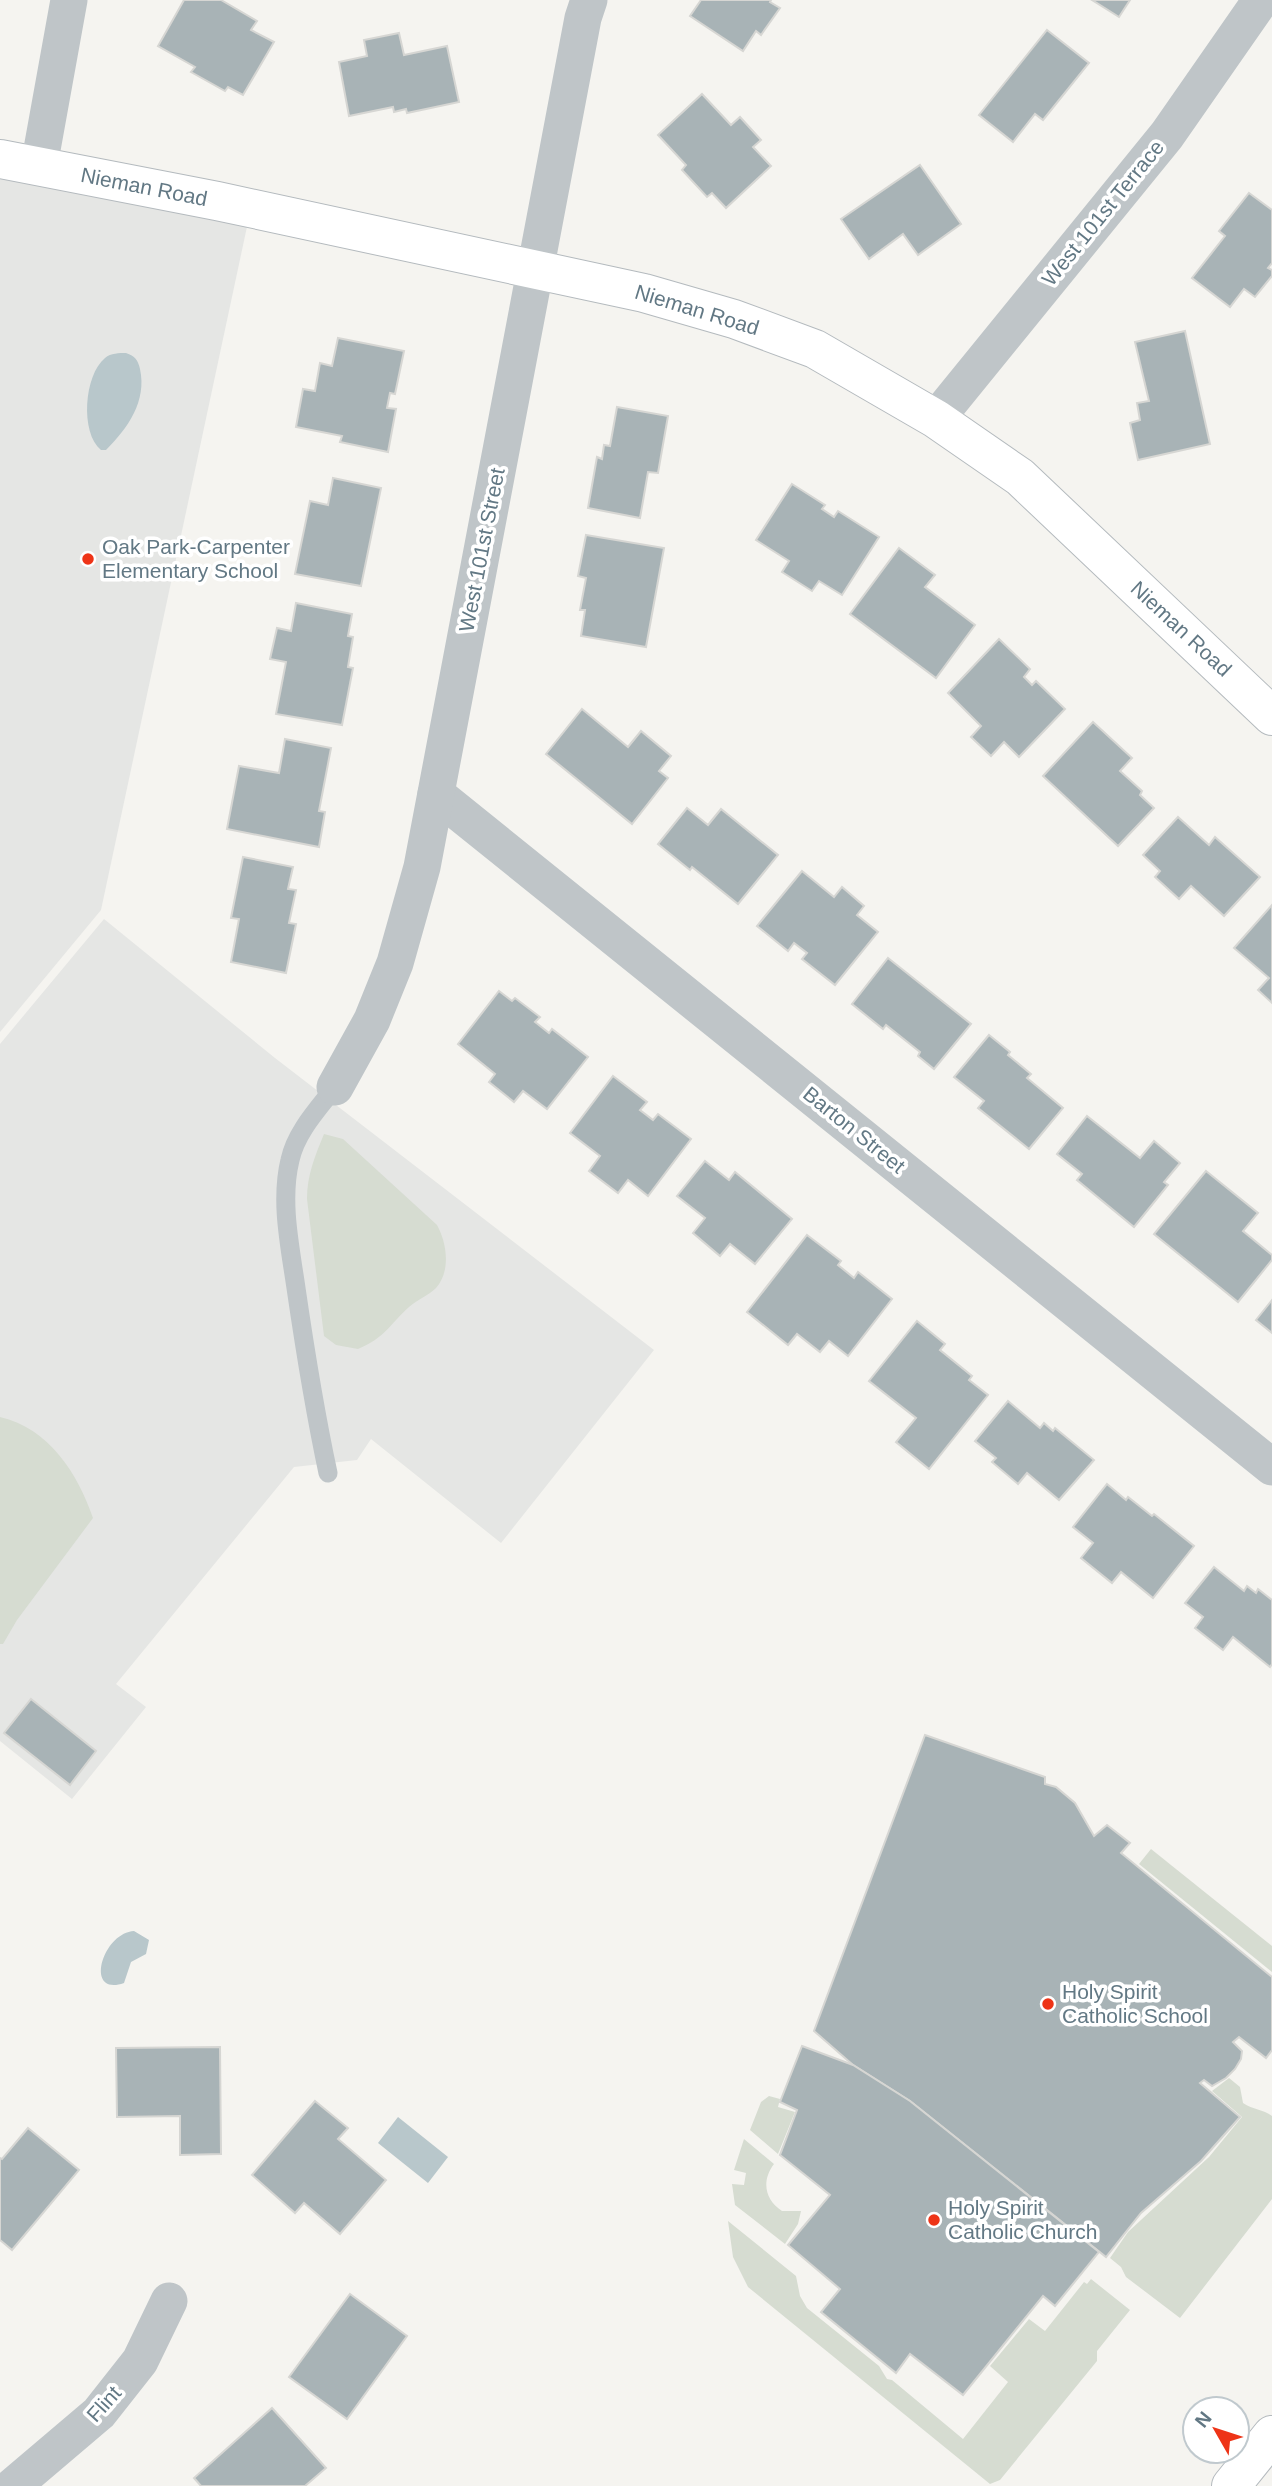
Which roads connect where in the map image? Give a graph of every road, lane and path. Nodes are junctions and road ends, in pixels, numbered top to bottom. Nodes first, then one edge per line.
1 (69, 0) edge
2 (589, 0) edge
3 (1261, 0) edge
4 (0, 159) edge
5 (39, 166) junction
6 (535, 270) junction
7 (936, 419) junction
8 (1272, 716) edge
9 (436, 794) junction
10 (335, 1087) joint
11 (1272, 1467) edge
12 (328, 1474) dead end
13 (170, 2301) dead end
14 (1272, 2435) edge
15 (13, 2486) edge
16 (1231, 2486) edge

1 - 5 street
2 - 6 street, West 101st Street
3 - 7 street, West 101st Terrace
4 - 5 street, Nieman Road
5 - 6 street, Nieman Road
6 - 7 street, Nieman Road
6 - 9 street, West 101st Street
7 - 8 street, Nieman Road
9 - 10 street, West 101st Street
9 - 11 street, Barton Street
10 - 12 lane
13 - 15 street, Flint
14 - 16 street

